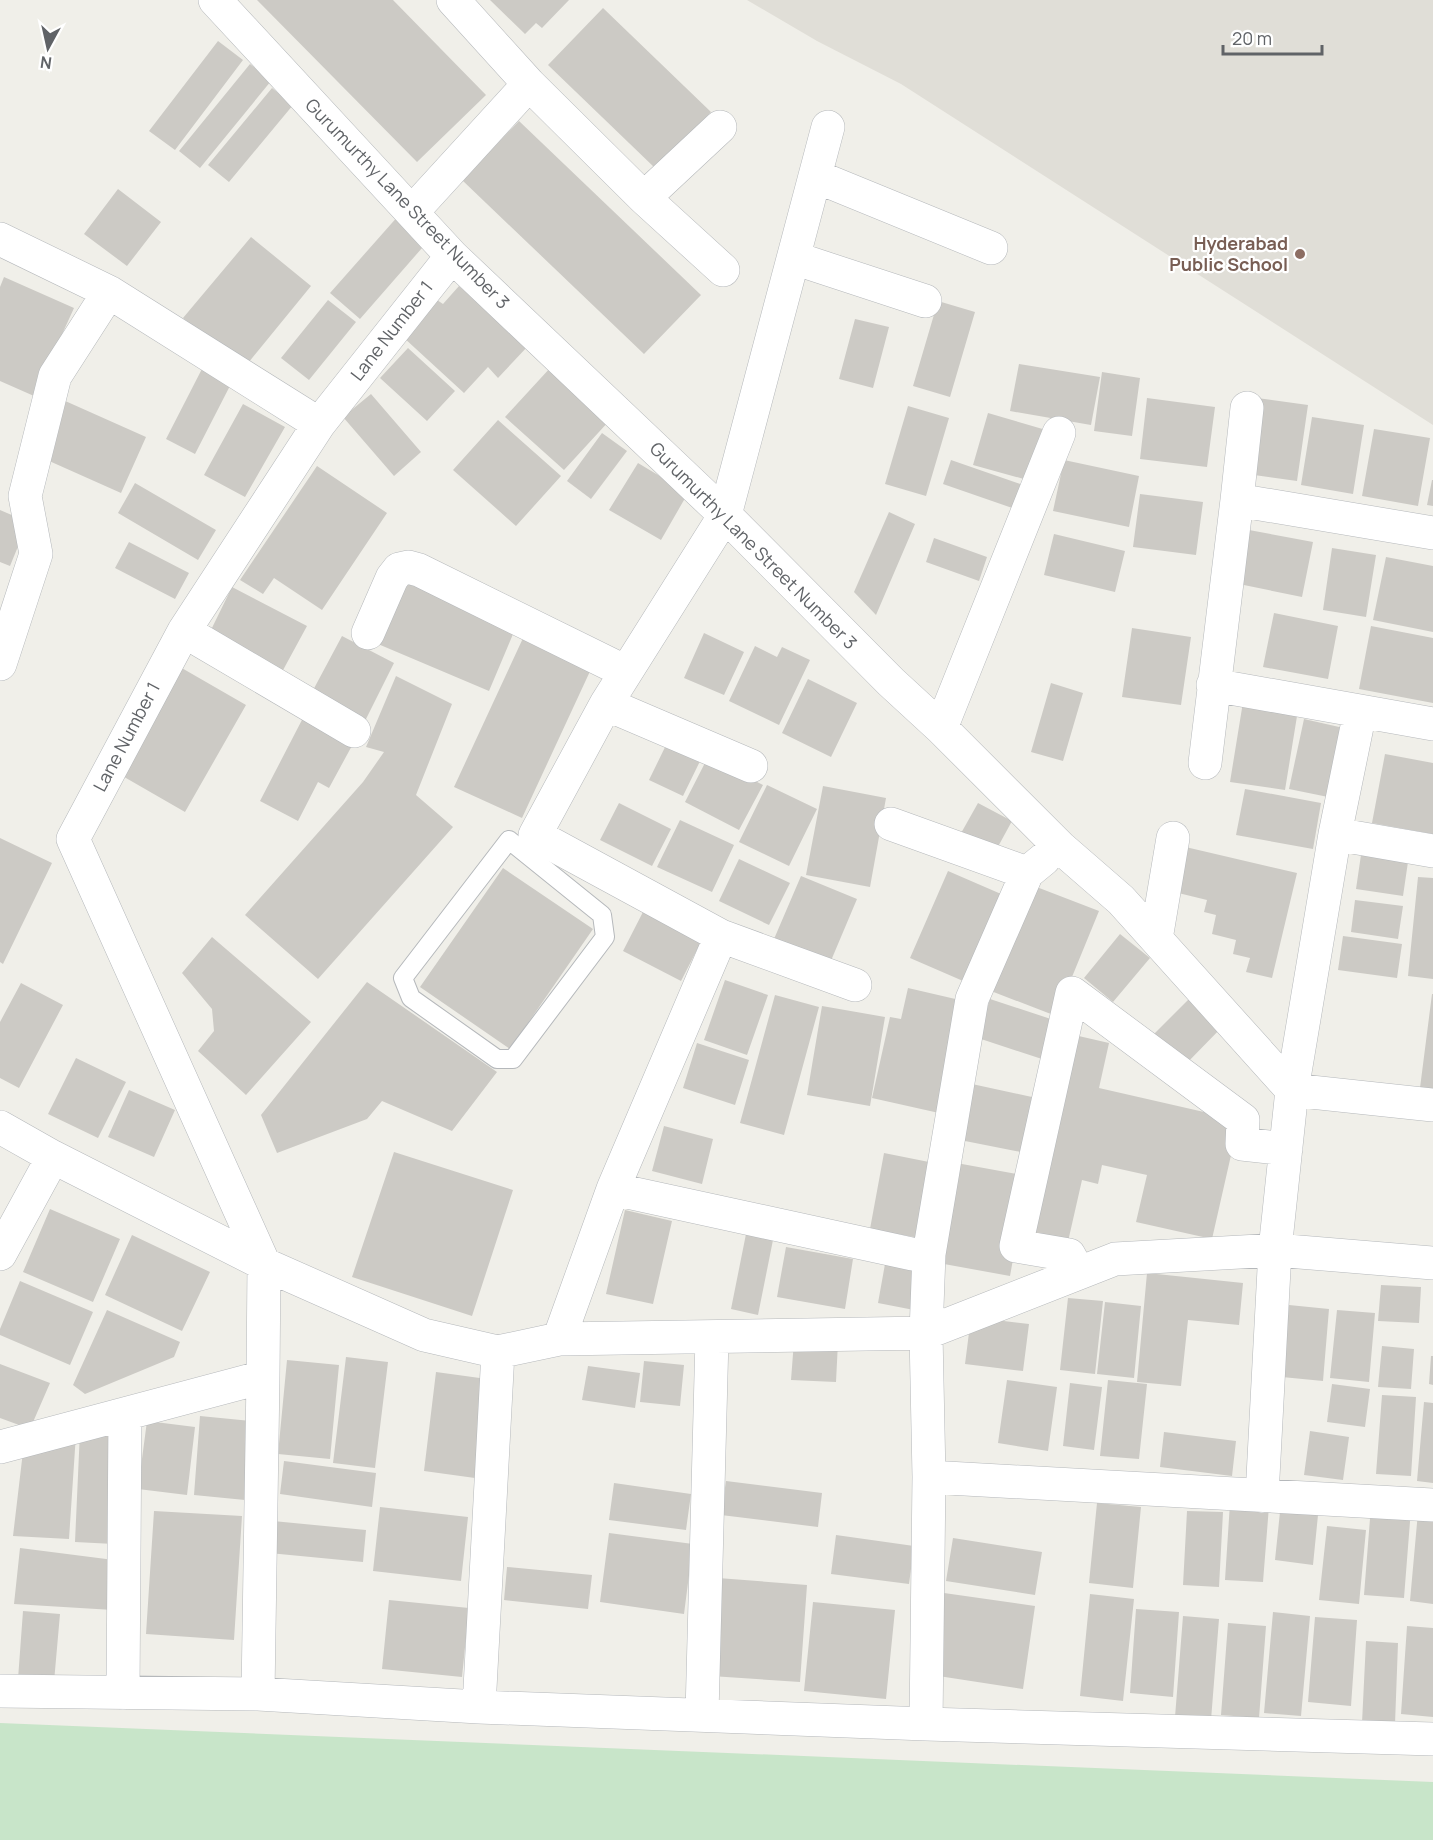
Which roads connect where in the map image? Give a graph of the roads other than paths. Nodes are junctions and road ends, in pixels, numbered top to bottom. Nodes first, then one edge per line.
1 (215, 0) edge
2 (453, 0) edge
3 (529, 84) junction
4 (720, 127) dead end
5 (828, 127) dead end
6 (815, 176) junction
7 (644, 198) junction
8 (412, 212) junction
9 (991, 248) dead end
10 (4, 249) edge
11 (452, 256) junction
12 (794, 258) junction
13 (723, 270) dead end
14 (109, 292) junction
15 (925, 301) dead end
16 (1246, 408) dead end
17 (319, 424) junction
18 (1059, 433) dead end
19 (1237, 500) junction
20 (725, 515) junction
21 (1433, 533) edge
22 (184, 631) junction
23 (368, 633) dead end
24 (0, 664) edge
25 (626, 672) junction
26 (1214, 685) junction
27 (606, 704) junction
28 (1360, 712) junction
29 (1433, 724) edge
30 (940, 728) junction
31 (354, 731) dead end
32 (1204, 763) dead end
33 (751, 766) dead end
34 (891, 824) dead end
35 (1335, 834) junction
36 (1173, 838) dead end
37 (528, 842) junction
38 (1060, 847) junction
39 (1433, 851) edge
40 (1027, 873) junction
41 (721, 936) junction
42 (1156, 939) junction
43 (855, 986) dead end
44 (1292, 1090) junction
45 (1433, 1105) edge
46 (0, 1127) edge
47 (1286, 1149) junction
48 (53, 1157) junction
49 (613, 1189) junction
50 (1275, 1250) junction
51 (0, 1254) edge
52 (912, 1254) dead end
53 (1433, 1263) edge
54 (264, 1264) junction
55 (1079, 1273) junction
56 (926, 1333) junction
57 (712, 1338) junction
58 (559, 1340) junction
59 (498, 1352) junction
60 (263, 1377) junction
61 (125, 1414) junction
62 (0, 1447) edge
63 (928, 1477) junction
64 (1262, 1496) junction
65 (1433, 1506) edge
66 (0, 1691) edge
67 (123, 1693) junction
68 (258, 1694) junction
69 (478, 1707) junction
70 (702, 1714) junction
71 (926, 1724) junction
72 (1433, 1739) edge

1 - 8 street, Gurumurthy Lane Street Number 3
2 - 3 street
3 - 7 street
3 - 8 street
4 - 7 street
5 - 6 street
6 - 9 street
6 - 12 street
7 - 13 street
8 - 11 street, Gurumurthy Lane Street Number 3
10 - 14 street
11 - 17 street, Lane Number 1
11 - 20 street, Gurumurthy Lane Street Number 3
12 - 15 street
12 - 20 street
14 - 17 street
14 - 24 street
16 - 19 street
17 - 22 street, Lane Number 1
18 - 30 street
19 - 21 street
19 - 26 street
20 - 25 street
20 - 30 street, Gurumurthy Lane Street Number 3
22 - 31 street
22 - 54 street, Lane Number 1
23 - 25 street
25 - 27 street
26 - 28 street
26 - 32 street
27 - 33 street
27 - 37 street
28 - 29 street
28 - 35 street
30 - 38 street, Gurumurthy Lane Street Number 3
34 - 40 street
35 - 39 street
35 - 44 street
36 - 42 street
37 - 37 lane
37 - 41 street
38 - 40 street
38 - 42 street, Gurumurthy Lane Street Number 3
40 - 56 street
41 - 43 street
41 - 49 street
42 - 44 street, Gurumurthy Lane Street Number 3
44 - 45 street
44 - 47 street
46 - 48 street
47 - 50 street
47 - 55 street
48 - 51 street
48 - 54 street
49 - 52 street
49 - 58 street
50 - 53 street
50 - 55 street
50 - 64 street
54 - 59 street
54 - 60 street
55 - 56 street
56 - 57 street
56 - 63 street
57 - 58 street
57 - 70 street
58 - 59 street
59 - 69 street
60 - 61 street
60 - 68 street
61 - 62 street
61 - 67 street
63 - 64 street
63 - 71 street
64 - 65 street
66 - 67 street
67 - 68 street
68 - 69 street
69 - 70 street
70 - 71 street
71 - 72 street

